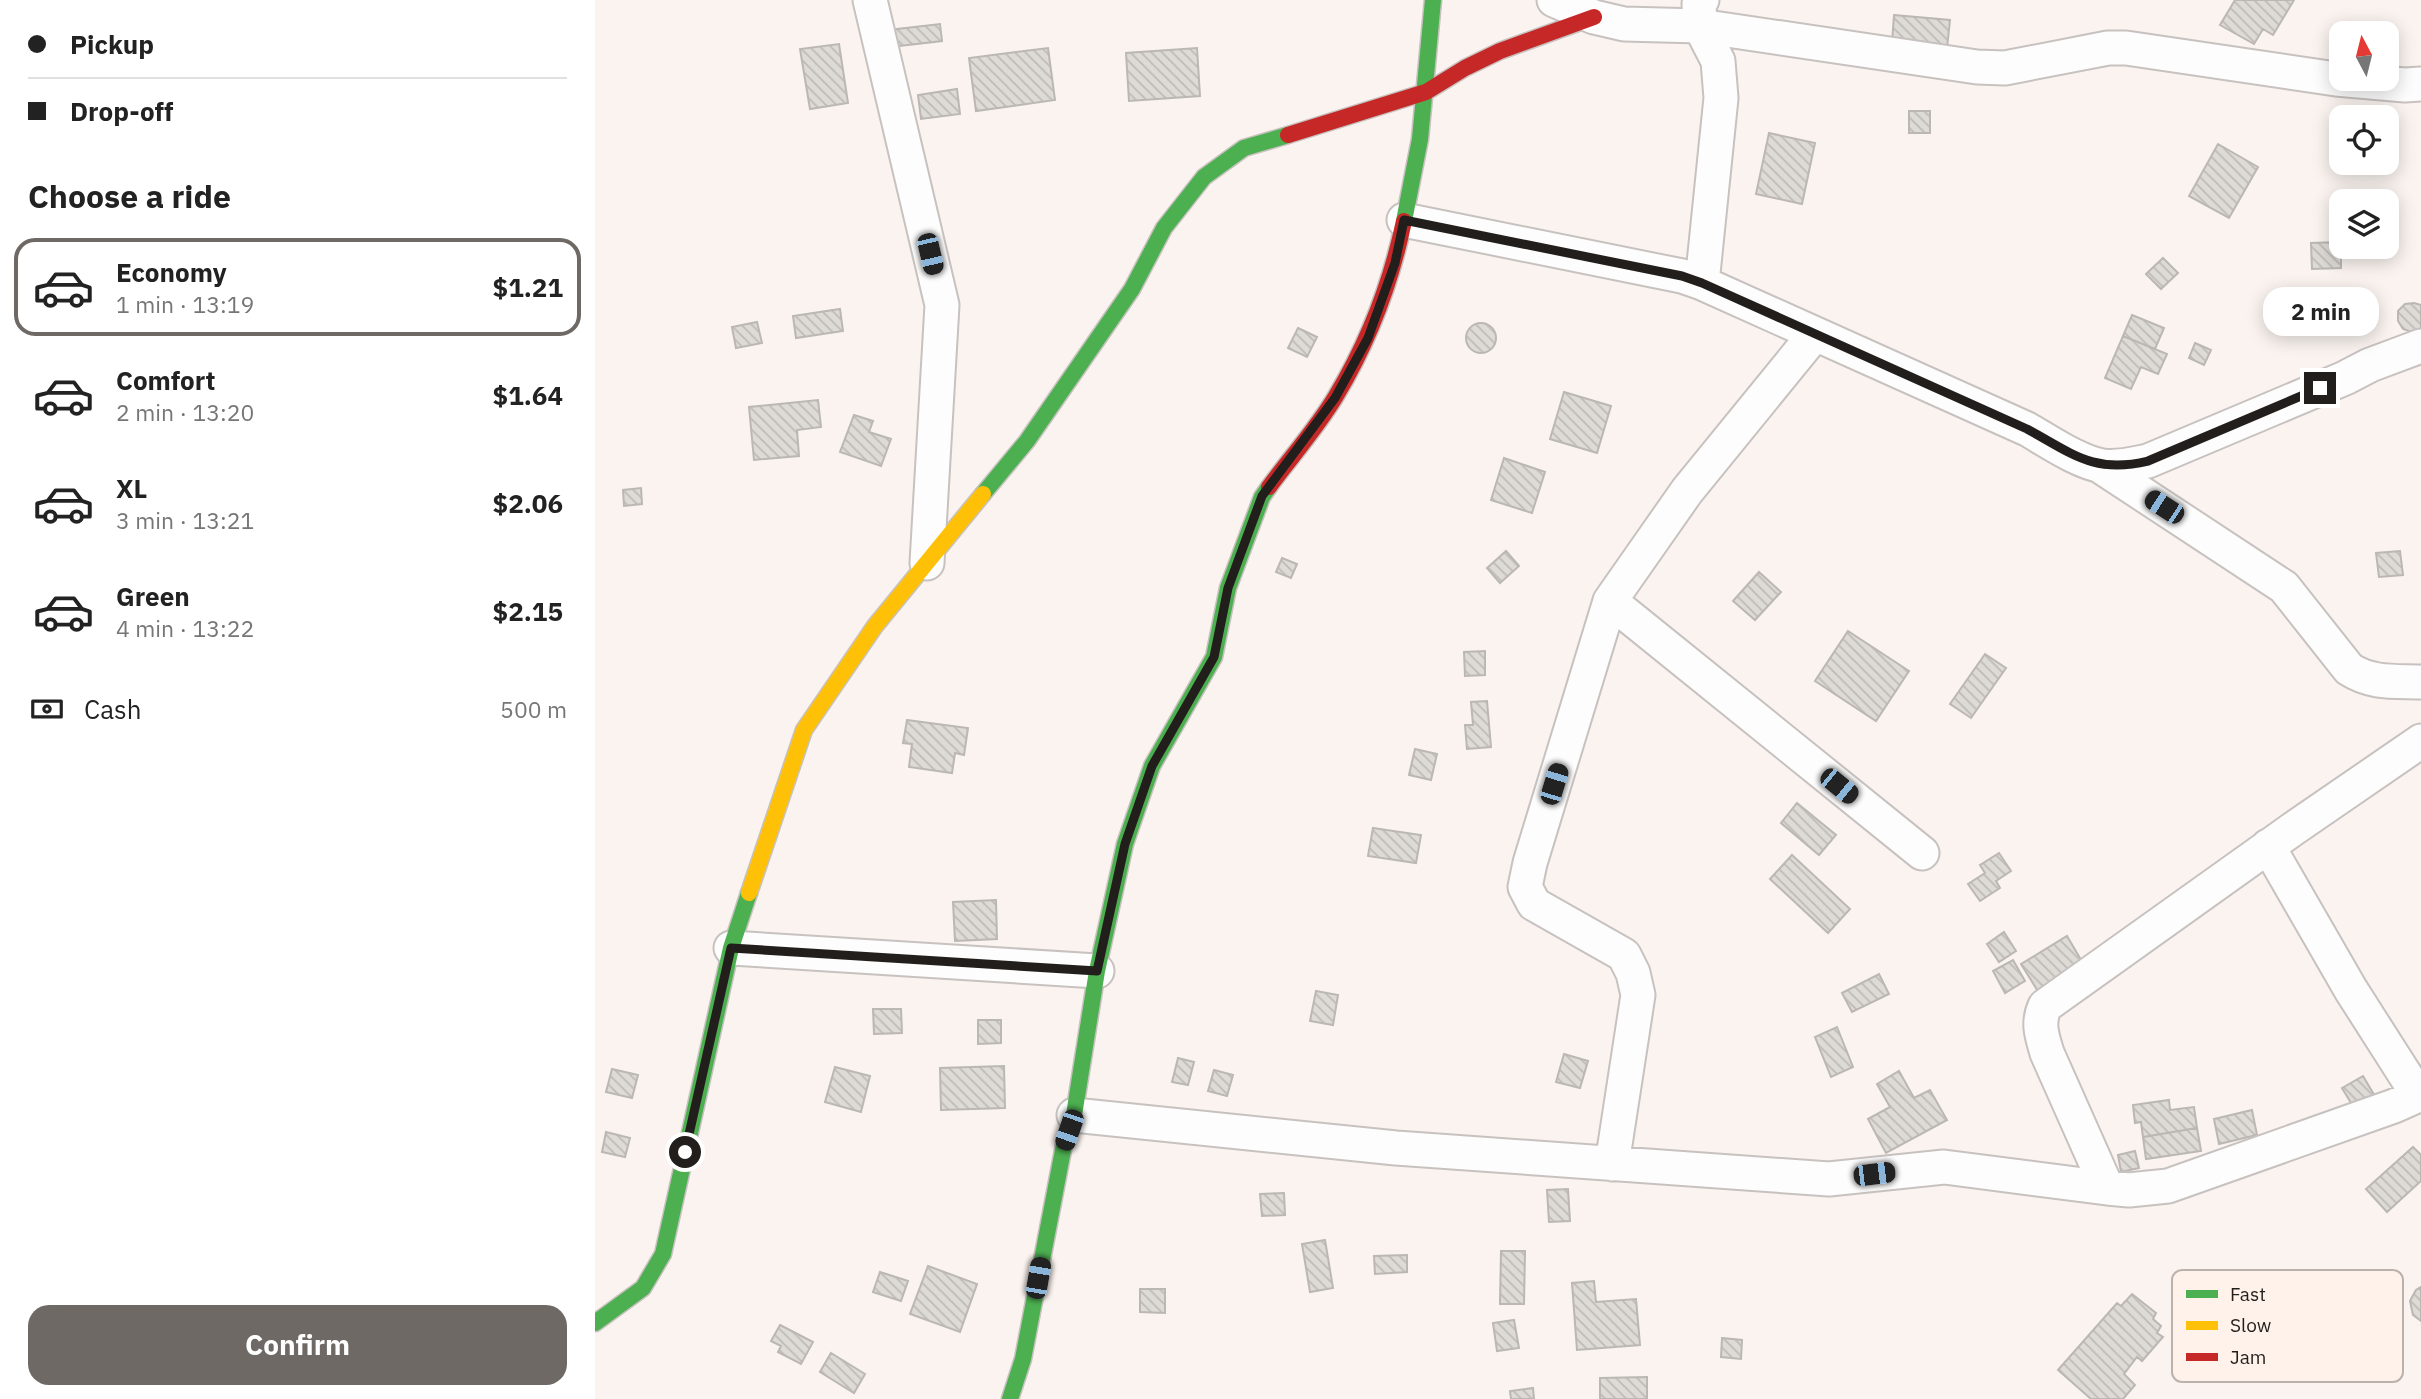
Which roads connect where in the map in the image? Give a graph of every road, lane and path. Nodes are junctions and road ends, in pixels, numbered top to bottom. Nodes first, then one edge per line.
1 (870, 0) edge
2 (1433, 0) edge
3 (1555, 0) edge
4 (1701, 13) edge
5 (1594, 17) junction
6 (2421, 84) edge
7 (1426, 92) junction
8 (1404, 220) junction
9 (1702, 283) junction
10 (1814, 335) junction
11 (2421, 346) edge
12 (2101, 466) junction
13 (927, 563) junction
14 (1610, 601) junction
15 (2421, 682) edge
16 (2421, 741) edge
17 (2268, 846) junction
18 (1922, 853) dead end
19 (731, 948) junction
20 (1097, 971) junction
21 (2419, 1094) edge
22 (1074, 1115) junction
23 (1612, 1164) junction
24 (2107, 1188) junction
25 (596, 1320) edge
26 (1010, 1399) edge

1 - 13 street
2 - 7 street
3 - 5 street
4 - 5 street
4 - 6 street
4 - 9 street
5 - 7 street
7 - 8 street
7 - 13 street
8 - 9 street
8 - 20 street
9 - 10 street
10 - 12 street
10 - 14 street
11 - 12 street
12 - 15 street
13 - 19 street
14 - 18 street
14 - 23 street
16 - 17 street
17 - 21 street
17 - 24 street
19 - 20 street
19 - 25 street
20 - 22 street
21 - 24 street
22 - 23 street
22 - 26 street
23 - 24 street

